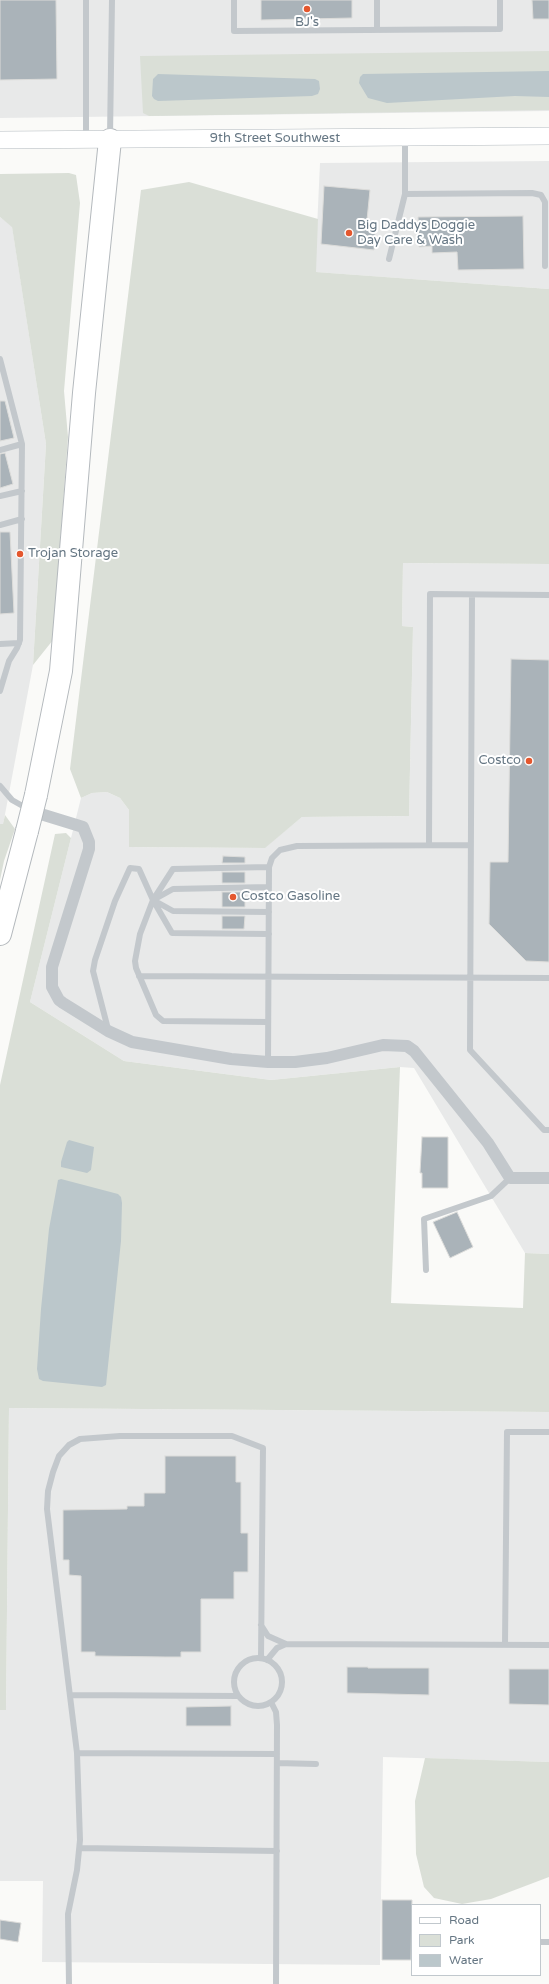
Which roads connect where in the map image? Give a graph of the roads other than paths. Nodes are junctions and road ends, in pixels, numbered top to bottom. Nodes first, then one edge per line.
1 (86, 0) edge
2 (112, 0) edge
3 (234, 0) edge
4 (377, 0) edge
5 (500, 0) edge
6 (377, 30) junction
7 (549, 136) edge
8 (405, 138) junction
9 (0, 140) edge
10 (86, 140) junction
11 (110, 140) junction
12 (405, 194) junction
13 (389, 259) dead end
14 (545, 266) dead end
15 (0, 359) edge
16 (22, 444) junction
17 (0, 450) edge
18 (22, 491) junction
19 (0, 496) edge
20 (22, 519) junction
21 (0, 525) edge
22 (472, 594) junction
23 (549, 596) edge
24 (19, 643) junction
25 (0, 644) edge
26 (0, 691) edge
27 (0, 786) edge
28 (44, 815) joint
29 (429, 845) junction
30 (470, 845) junction
31 (269, 867) junction
32 (269, 888) junction
33 (153, 900) junction
34 (269, 912) junction
35 (0, 934) edge
36 (269, 934) junction
37 (139, 976) junction
38 (268, 976) junction
39 (470, 977) junction
40 (549, 978) edge
41 (268, 1022) junction
42 (108, 1031) junction
43 (268, 1062) junction
44 (549, 1130) edge
45 (510, 1178) junction
46 (549, 1178) edge
47 (426, 1270) dead end
48 (549, 1432) edge
49 (261, 1625) junction
50 (286, 1644) junction
51 (505, 1644) junction
52 (549, 1645) edge
53 (264, 1659) junction
54 (70, 1695) junction
55 (238, 1696) junction
56 (271, 1702) junction
57 (77, 1753) junction
58 (277, 1754) junction
59 (277, 1763) junction
60 (316, 1764) dead end
61 (80, 1848) junction
62 (277, 1851) junction
63 (69, 1984) edge
64 (276, 1984) edge

1 - 10 lane
2 - 11 lane
3 - 6 lane
4 - 6 lane
5 - 6 lane
7 - 8 main road, 9th Street Southwest
8 - 11 main road, 9th Street Southwest
8 - 12 lane
9 - 10 main road, 9th Street Southwest
10 - 11 main road, 9th Street Southwest
11 - 35 highway, bridge
12 - 13 lane
12 - 14 lane
15 - 16 lane
16 - 17 lane
16 - 18 lane
18 - 19 lane
18 - 20 lane
20 - 21 lane
20 - 24 lane
22 - 23 lane
22 - 29 lane
22 - 30 lane
24 - 25 lane
24 - 26 lane
27 - 28 lane
28 - 42 street
29 - 30 lane
29 - 31 lane
30 - 39 lane
31 - 32 lane
31 - 33 lane
32 - 33 lane
32 - 34 lane
33 - 34 lane
33 - 36 lane
33 - 37 lane
33 - 42 lane
34 - 36 lane
36 - 38 lane
37 - 38 lane
37 - 41 lane
38 - 39 lane
38 - 41 lane
39 - 40 lane
39 - 44 lane
41 - 43 lane
42 - 43 street
43 - 45 street
45 - 46 street
45 - 47 lane
48 - 51 lane
49 - 50 lane
49 - 53 lane
49 - 54 lane
50 - 51 lane
50 - 53 lane
51 - 52 lane
53 - 55 lane
53 - 56 lane
54 - 55 lane
54 - 57 lane
55 - 56 lane
56 - 58 lane
57 - 58 lane
57 - 61 lane
58 - 59 lane
59 - 60 lane
59 - 62 lane
61 - 62 lane
61 - 63 lane
62 - 64 lane

